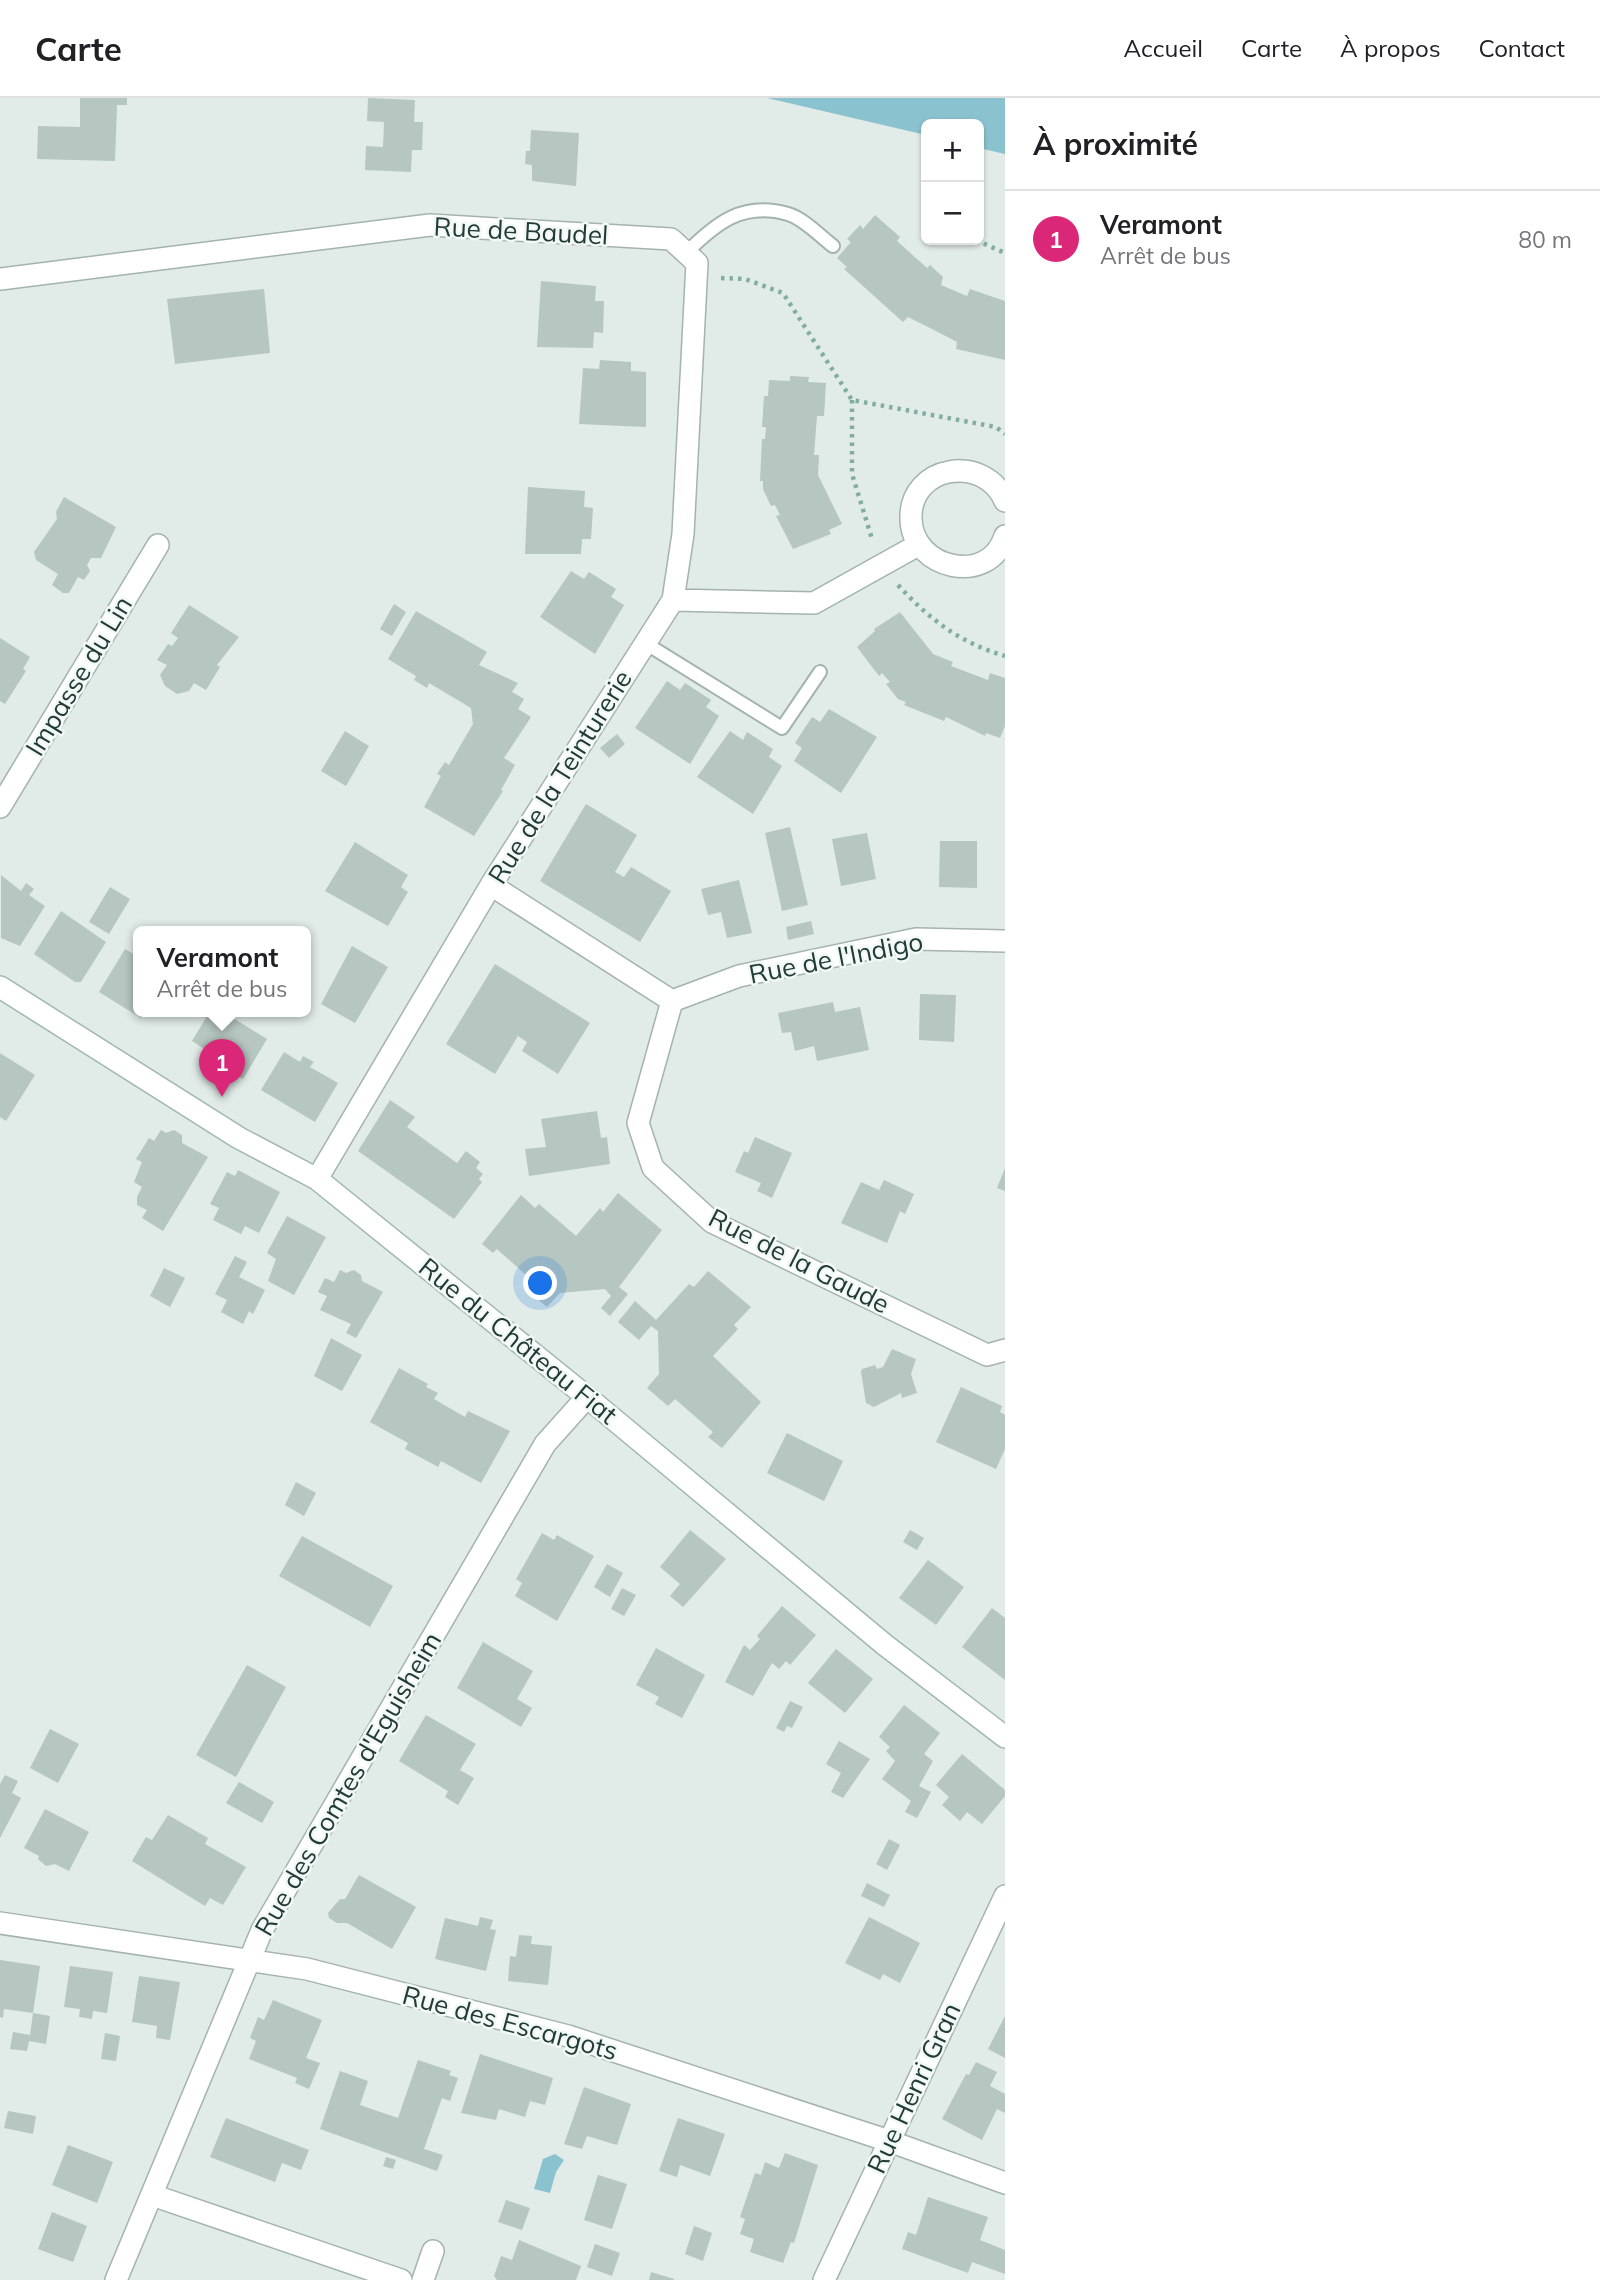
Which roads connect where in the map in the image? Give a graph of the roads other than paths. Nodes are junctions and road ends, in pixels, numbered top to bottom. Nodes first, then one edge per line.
1 (834, 246) dead end
2 (686, 253) junction
3 (0, 279) edge
4 (1005, 501) edge
5 (1005, 536) edge
6 (158, 545) dead end
7 (918, 545) junction
8 (673, 600) junction
9 (645, 643) junction
10 (820, 672) dead end
11 (0, 807) edge
12 (491, 885) junction
13 (1005, 941) edge
14 (0, 986) edge
15 (672, 1001) junction
16 (317, 1179) junction
17 (1005, 1350) edge
18 (587, 1397) junction
19 (1005, 1737) edge
20 (1005, 1896) edge
21 (0, 1923) edge
22 (248, 1961) junction
23 (889, 2141) junction
24 (1005, 2183) edge
25 (152, 2195) junction
26 (433, 2251) dead end
27 (117, 2280) edge
28 (401, 2280) edge
29 (423, 2280) edge
30 (824, 2280) edge

1 - 2 lane
2 - 3 street, Rue de Baudel
2 - 8 street
4 - 7 street
5 - 7 street
6 - 11 street, Impasse du Lin
7 - 8 street
8 - 9 street, Rue de la Teinturerie
9 - 10 lane
9 - 12 street, Rue de la Teinturerie
12 - 15 street
12 - 16 street, Rue de la Teinturerie
13 - 15 street, Rue de l'Indigo
14 - 16 street, Rue du Château Fiat
15 - 17 street, Rue de la Gaude
16 - 18 street, Rue du Château Fiat
18 - 19 street, Rue du Château Fiat
18 - 22 street, Rue des Comtes d'Eguisheim
20 - 23 street, Rue Henri Gran
21 - 22 street, Rue des Escargots
22 - 23 street, Rue des Escargots
22 - 25 street, Rue des Comtes d'Eguisheim
23 - 24 street, Rue des Escargots
23 - 30 street, Rue Henri Gran
25 - 27 street, Rue des Comtes d'Eguisheim
25 - 28 street
26 - 29 street

